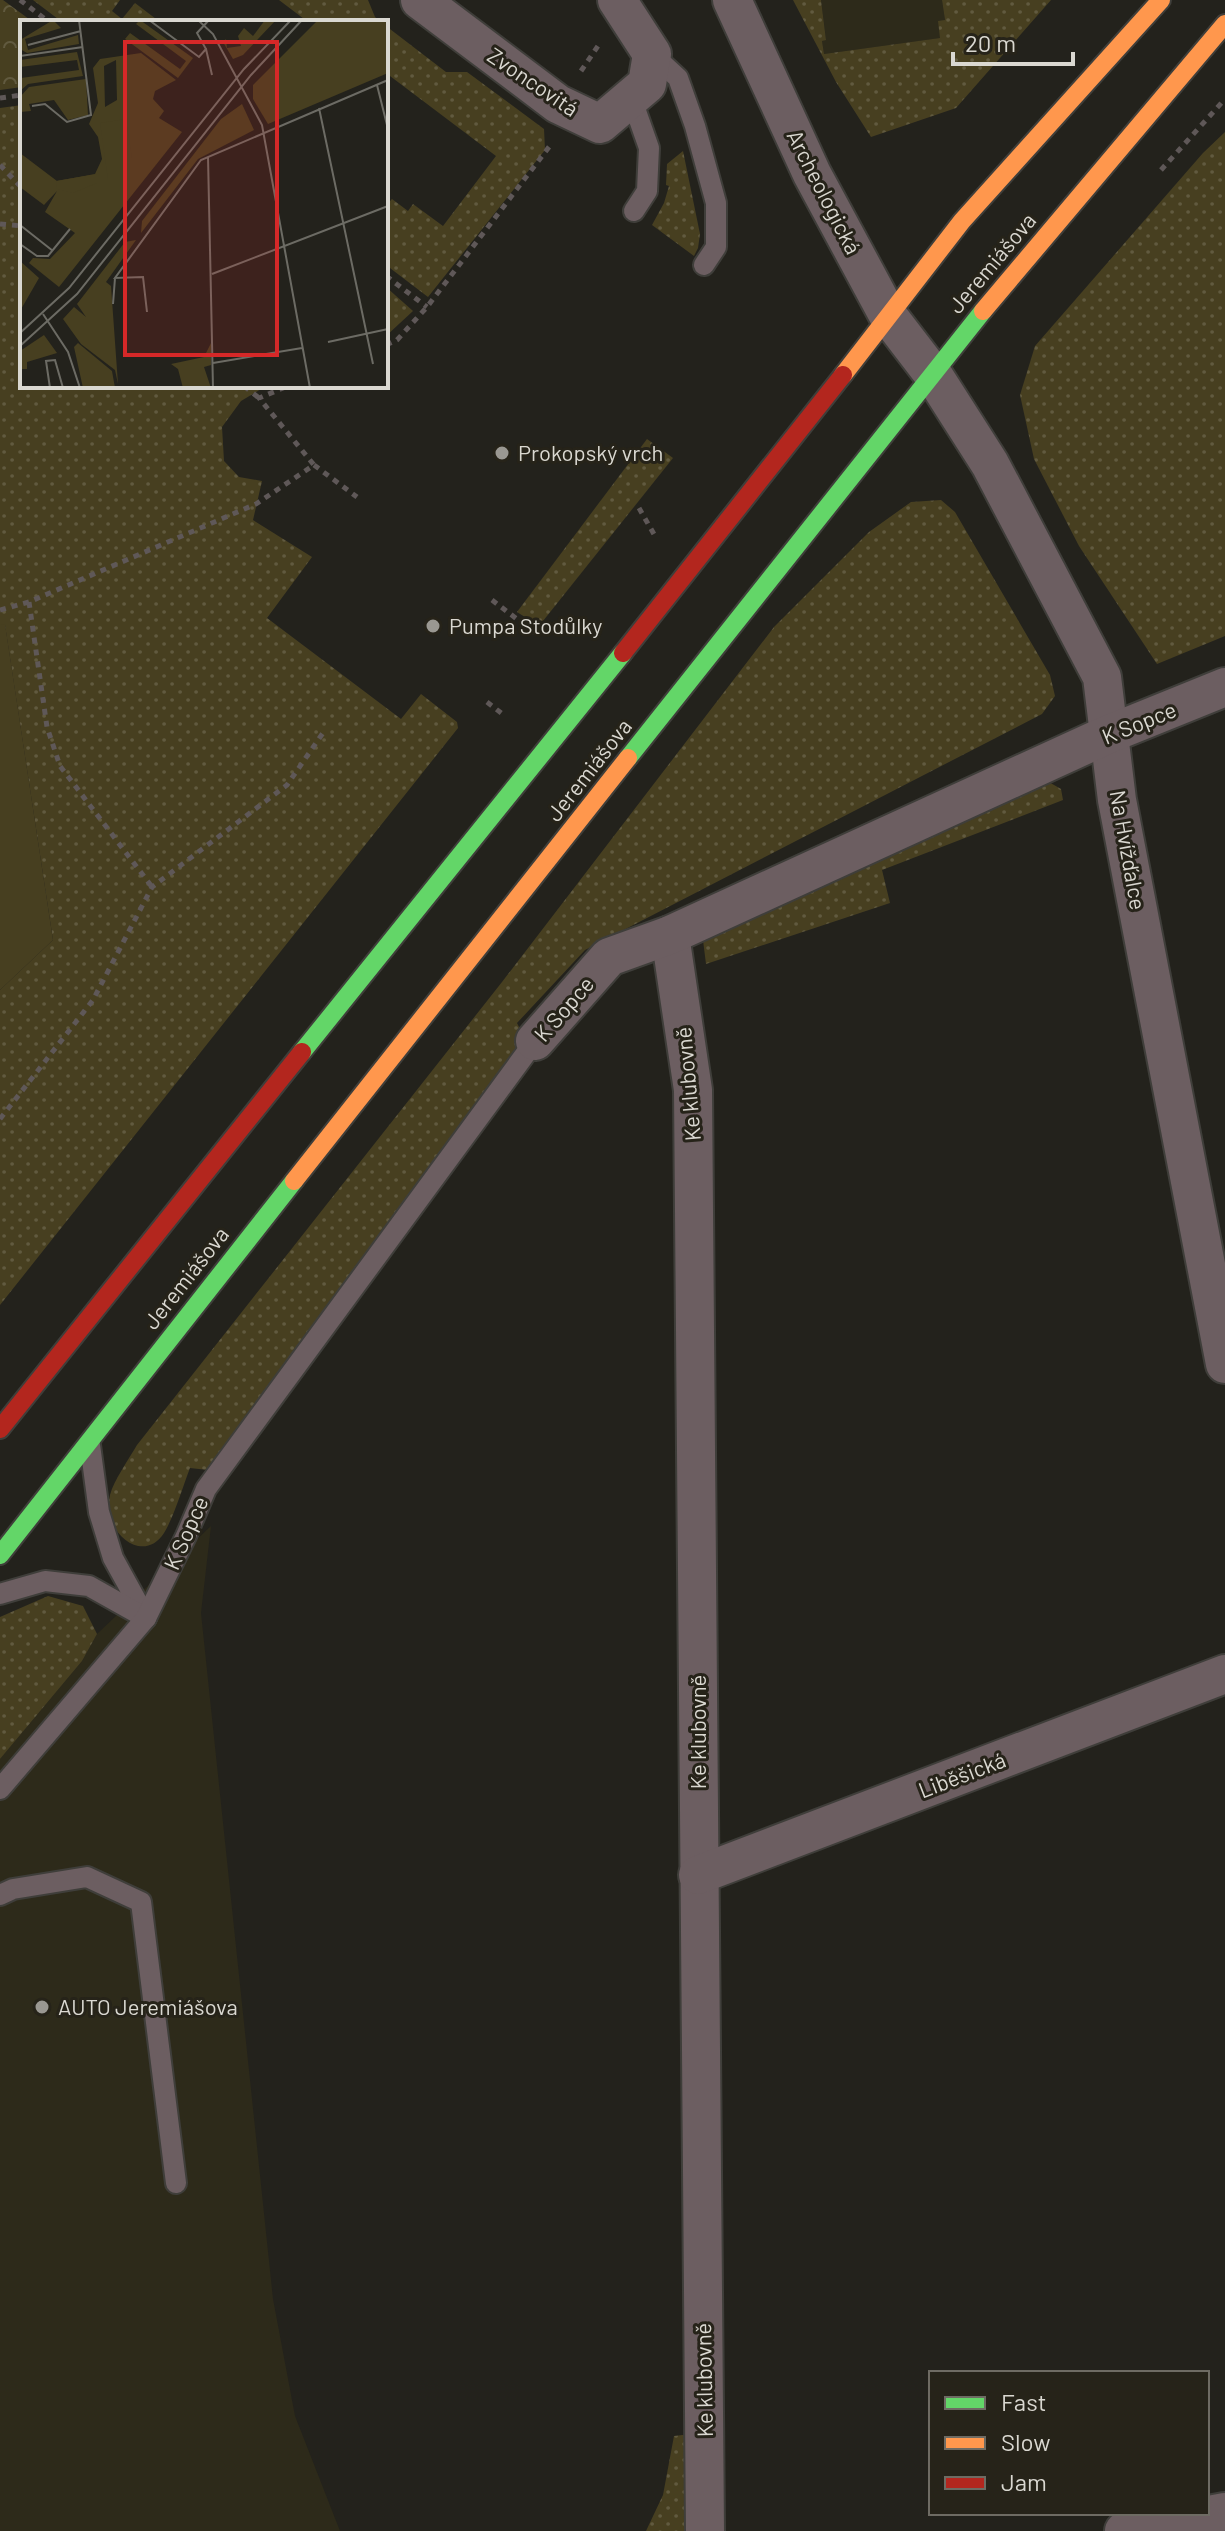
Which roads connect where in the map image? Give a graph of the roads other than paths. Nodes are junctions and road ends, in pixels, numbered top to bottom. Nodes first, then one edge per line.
1 (420, 0) edge
2 (732, 0) edge
3 (1161, 0) edge
4 (619, 3) edge
5 (1225, 24) edge
6 (652, 54) junction
7 (631, 97) junction
8 (634, 211) dead end
9 (704, 265) dead end
10 (889, 317) junction
11 (932, 373) junction
12 (1225, 687) edge
13 (1109, 734) junction
14 (670, 935) junction
15 (535, 1041) joint
16 (1225, 1364) edge
17 (0, 1429) edge
18 (89, 1440) junction
19 (0, 1555) edge
20 (0, 1594) edge
21 (146, 1618) junction
22 (1225, 1674) edge
23 (0, 1789) edge
24 (698, 1875) junction
25 (0, 1895) edge
26 (176, 2183) dead end
27 (1225, 2512) edge
28 (705, 2531) edge
29 (1124, 2531) edge

1 - 7 street, Zvoncovitá
2 - 10 street, Archeologická
3 - 10 main road, Jeremiášova
4 - 6 street
5 - 11 main road, Jeremiášova
6 - 7 street, Zvoncovitá
6 - 9 lane
7 - 8 lane
10 - 11 street, Archeologická
10 - 17 main road, Jeremiášova
11 - 13 street, Na Hvížďalce
11 - 18 main road, Jeremiášova
12 - 13 street, K Sopce
13 - 14 street, K Sopce
13 - 16 street, Na Hvížďalce
14 - 15 street, K Sopce
14 - 24 street, Ke klubovně
15 - 21 lane, K Sopce
18 - 19 main road, Jeremiášova
18 - 21 lane
20 - 21 lane
21 - 23 lane, K Sopce
22 - 24 street, Liběšická
24 - 28 street, Ke klubovně
25 - 26 lane
27 - 29 street

